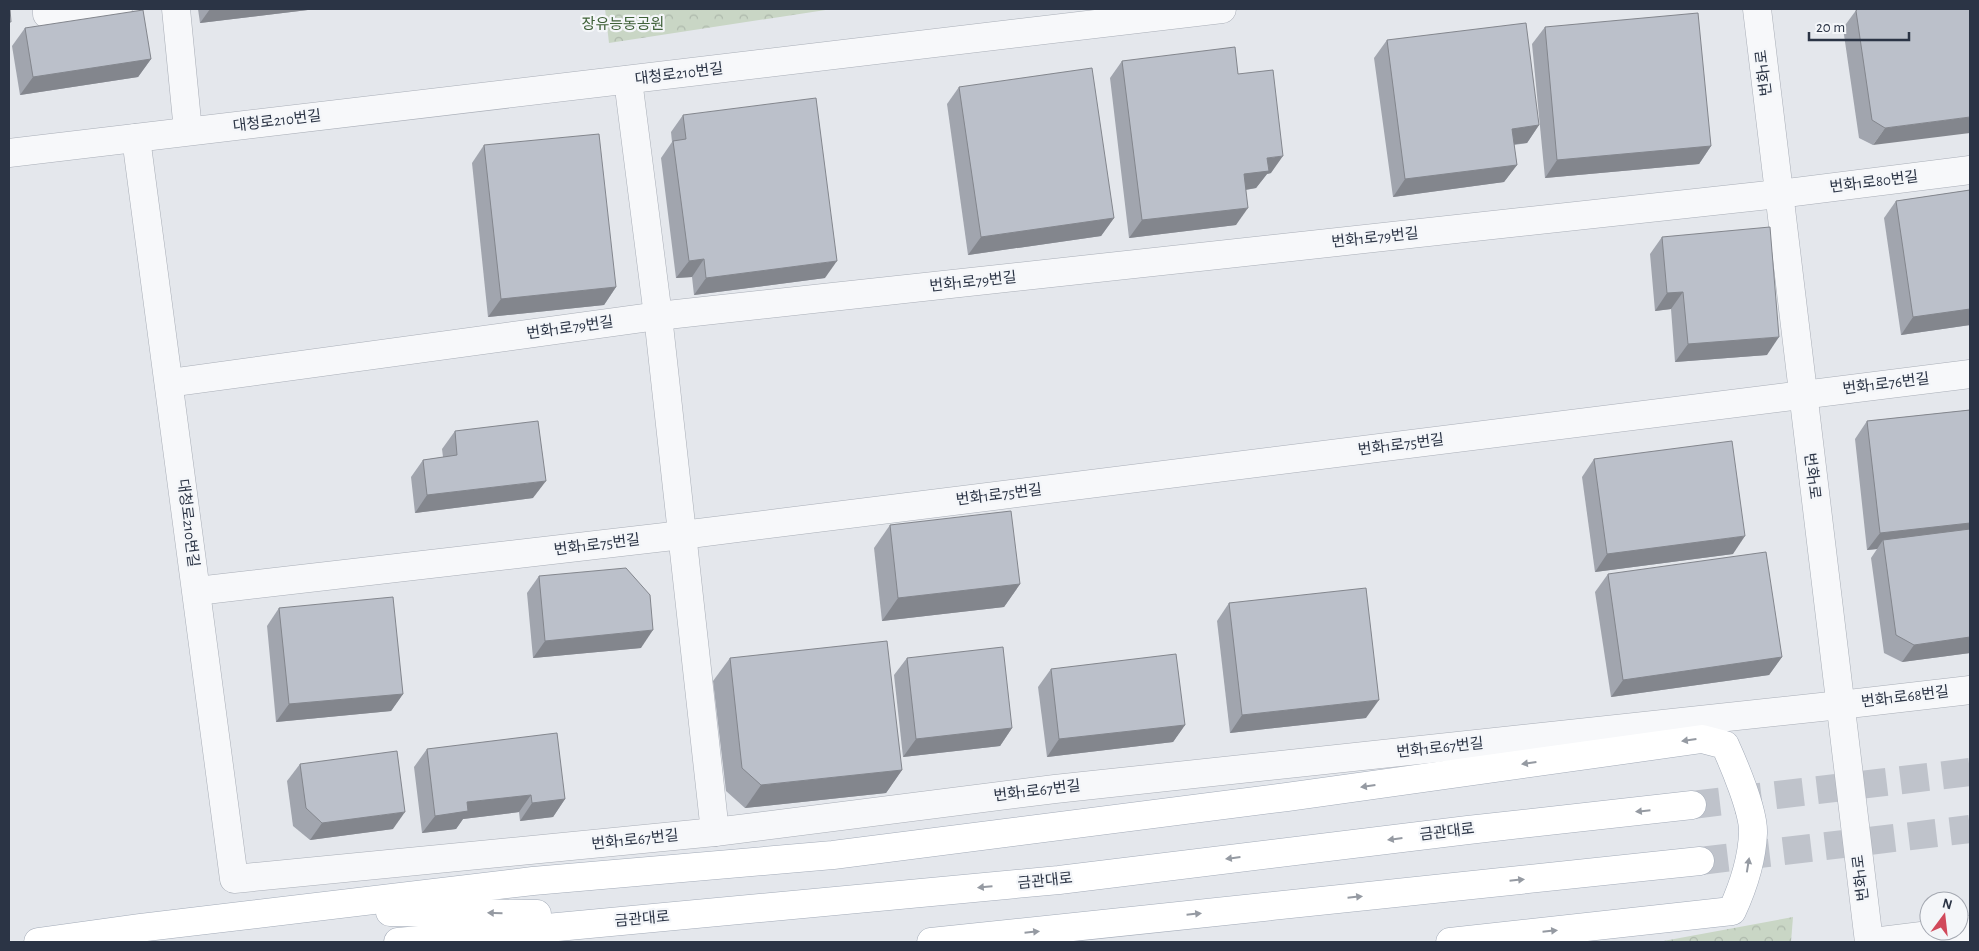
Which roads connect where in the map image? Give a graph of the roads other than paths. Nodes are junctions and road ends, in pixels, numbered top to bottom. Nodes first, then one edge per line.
1 (47, 9) edge
2 (118, 9) edge
3 (176, 9) edge
4 (1222, 9) edge
5 (1757, 9) edge
6 (628, 80) junction
7 (188, 131) junction
8 (136, 138) junction
9 (9, 153) edge
10 (1970, 170) edge
11 (1778, 194) junction
12 (658, 316) junction
13 (1970, 374) edge
14 (169, 383) junction
15 (1802, 394) junction
16 (682, 535) junction
17 (196, 591) junction
18 (1970, 690) edge
19 (1840, 705) junction
20 (1692, 805) tunnel mouth
21 (715, 832) junction
22 (1700, 860) tunnel mouth
23 (234, 879) joint
24 (276, 911) junction
25 (684, 915) junction
26 (1970, 930) edge
27 (38, 942) edge
28 (398, 942) edge
29 (931, 942) edge
30 (1450, 942) edge
31 (1869, 942) edge
32 (1873, 942) edge

1 - 2 street
3 - 7 street
4 - 6 street, 대청로210번길
5 - 11 street, 번화1로
6 - 7 street, 대청로210번길
6 - 12 street
7 - 8 street, 대청로210번길
8 - 9 street, 대청로210번길
8 - 14 street, 대청로210번길
10 - 11 street, 번화1로80번길
11 - 12 street, 번화1로79번길
11 - 15 street, 번화1로
12 - 14 street, 번화1로79번길
12 - 16 street
13 - 15 street, 번화1로76번길
14 - 17 street, 대청로210번길
15 - 16 street, 번화1로75번길
15 - 19 street, 번화1로
16 - 17 street, 번화1로75번길
16 - 21 street
17 - 23 street, 대청로210번길
18 - 19 street, 번화1로68번길
19 - 21 street, 번화1로67번길
19 - 31 street, 번화1로
20 -> 25 main road, 금관대로
21 - 23 street, 번화1로67번길
29 -> 22 main road
25 -> 24 main road
24 - 27 main road
30 -> 24 main road
25 - 28 main road, 금관대로
26 - 32 street

